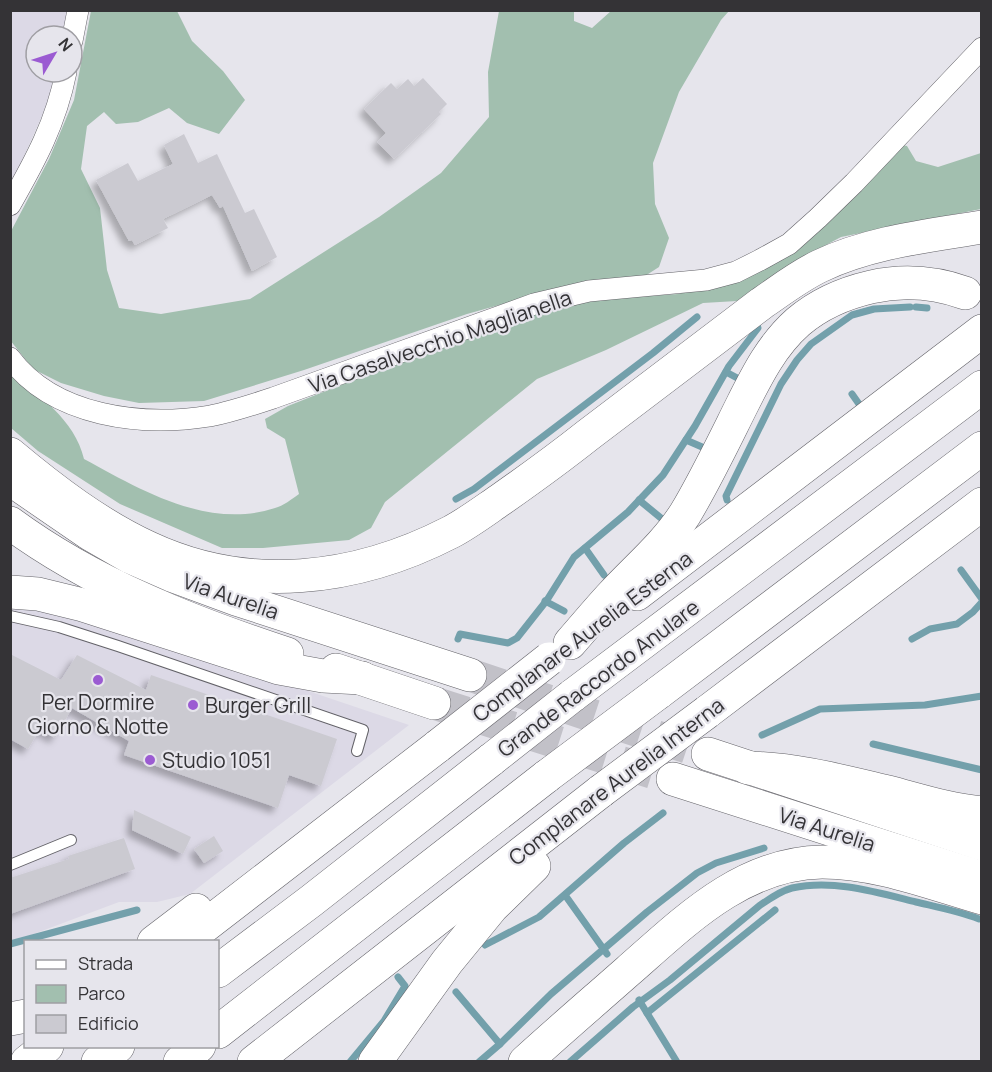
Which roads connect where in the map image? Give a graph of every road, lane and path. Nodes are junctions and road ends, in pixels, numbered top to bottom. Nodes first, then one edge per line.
1 (981, 48) edge
2 (64, 84) edge
3 (10, 205) edge
4 (981, 227) edge
5 (964, 293) dead end
6 (981, 331) edge
7 (10, 358) edge
8 (981, 387) edge
9 (981, 448) edge
10 (10, 454) edge
11 (10, 479) edge
12 (981, 504) edge
13 (10, 523) edge
14 (981, 532) edge
15 (10, 592) edge
16 (10, 616) edge
17 (560, 651) junction
18 (470, 675) tunnel mouth
19 (362, 678) junction
20 (738, 688) junction
21 (434, 703) tunnel mouth
22 (357, 751) dead end
23 (708, 754) tunnel mouth
24 (748, 768) junction
25 (673, 780) tunnel mouth
26 (572, 813) junction
27 (981, 813) edge
28 (70, 840) dead end
29 (981, 844) edge
30 (290, 860) junction
31 (10, 865) edge
32 (981, 878) edge
33 (981, 898) edge
34 (157, 940) edge
35 (187, 940) edge
36 (219, 970) edge
37 (219, 1031) edge
38 (45, 1048) edge
39 (117, 1048) edge
40 (198, 1048) edge
41 (27, 1062) edge
42 (98, 1062) edge
43 (180, 1062) edge
44 (254, 1062) edge
45 (375, 1062) edge
46 (525, 1062) edge

1 - 7 street, Via Casalvecchio Maglianella
2 - 3 street
4 - 10 highway
5 - 17 highway
6 - 17 highway, Complanare Aurelia Esterna
8 - 36 highway, Grande Raccordo Anulare, bridge
9 - 37 highway, bridge
11 - 18 highway, Via Aurelia
12 - 20 highway, Complanare Aurelia Interna
13 - 19 highway, Via Aurelia
14 - 20 highway
15 - 19 highway
16 - 22 lane
17 - 30 highway, Complanare Aurelia Esterna, bridge
19 - 21 highway, Via Aurelia
20 - 26 highway, Complanare Aurelia Interna, bridge
23 - 24 highway, Via Aurelia
24 - 27 highway
24 - 29 highway, Via Aurelia
25 - 32 highway, Via Aurelia
26 - 44 highway, Complanare Aurelia Interna
26 - 45 highway
28 - 31 lane
30 - 34 highway
30 - 35 highway, Complanare Aurelia Esterna
33 - 46 highway
38 - 41 highway
39 - 42 highway
40 - 43 highway

